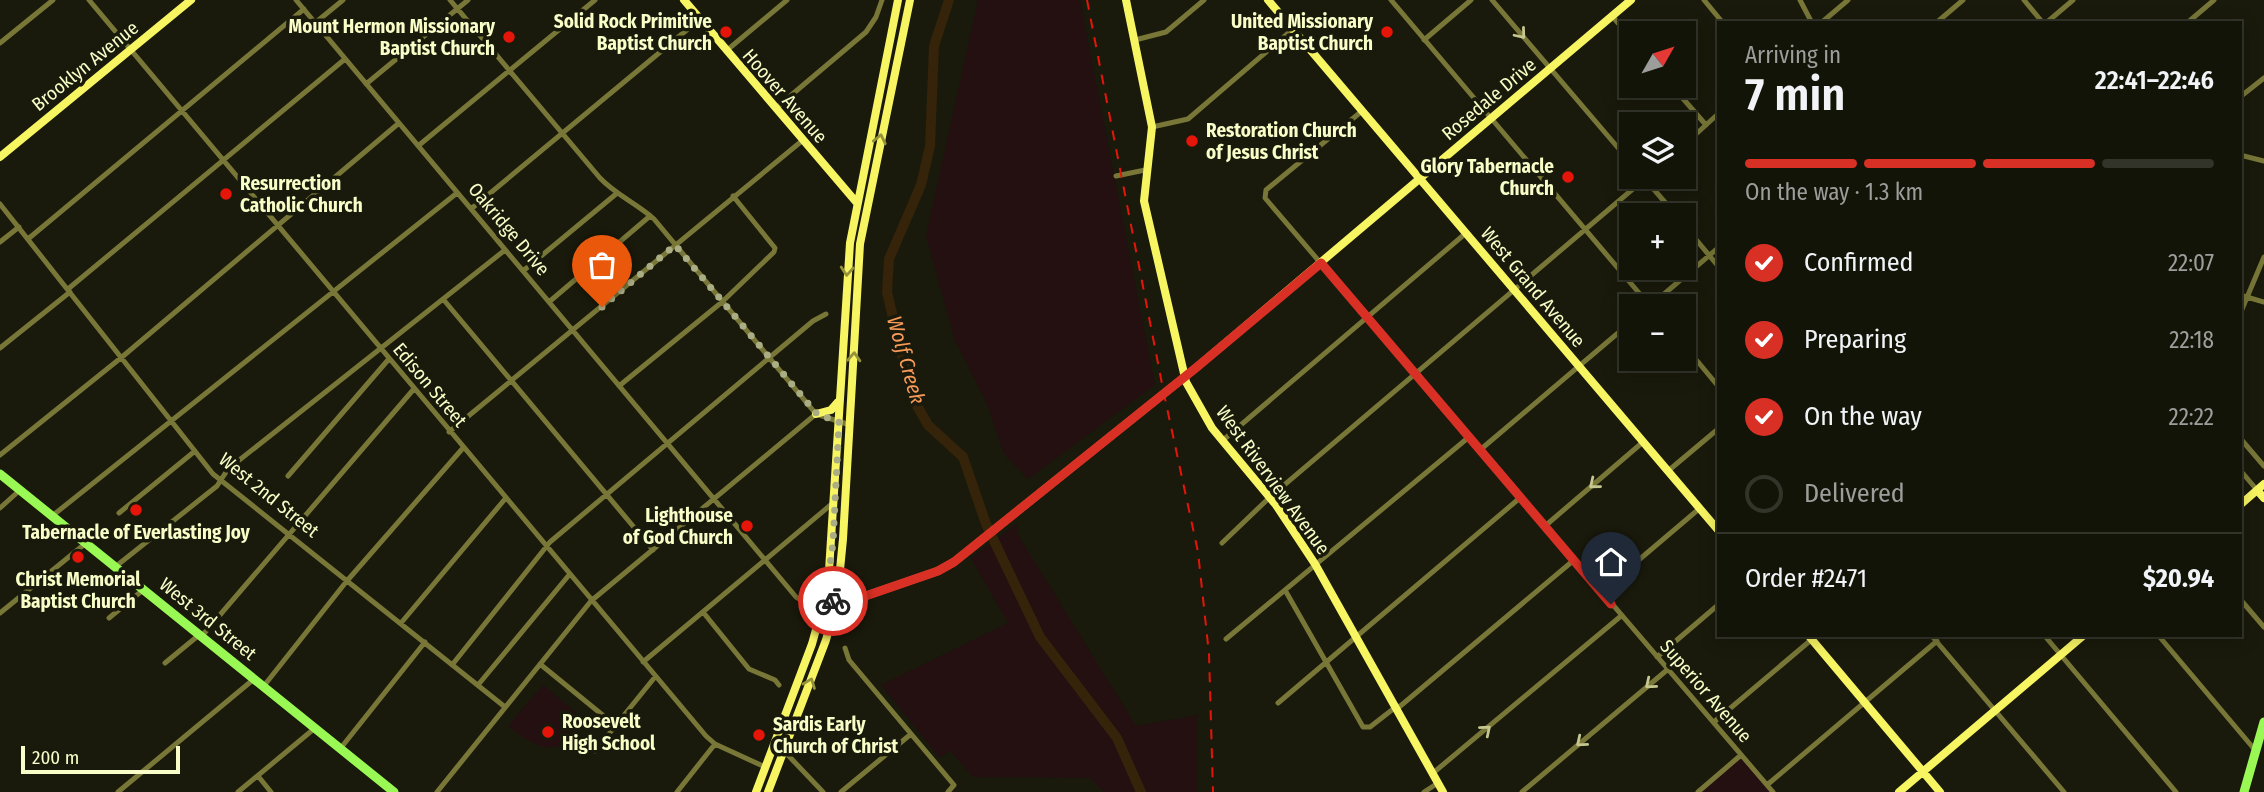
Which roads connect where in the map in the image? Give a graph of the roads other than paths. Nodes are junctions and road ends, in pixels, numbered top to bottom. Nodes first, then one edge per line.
1 (53, 0) edge
2 (89, 0) edge
3 (191, 0) edge
4 (296, 0) edge
5 (343, 0) edge
6 (450, 0) edge
7 (468, 0) edge
8 (595, 0) edge
9 (684, 0) edge
10 (787, 0) edge
11 (882, 0) edge
12 (898, 0) edge
13 (910, 0) edge
14 (1126, 0) edge
15 (1204, 0) edge
16 (1268, 0) edge
17 (1391, 0) edge
18 (1471, 0) edge
19 (1492, 0) edge
20 (1631, 0) edge
21 (1704, 0) edge
22 (1800, 0) edge
23 (1848, 0) edge
24 (1963, 0) edge
25 (2024, 0) edge
26 (2073, 0) edge
27 (2214, 0) edge
28 (304, 9) junction
29 (458, 9) junction
30 (1612, 16) junction
31 (700, 19) junction
32 (1721, 21) edge
33 (1811, 21) edge
34 (1823, 21) edge
35 (1938, 21) edge
36 (2042, 21) edge
37 (2047, 21) edge
38 (2189, 21) edge
39 (315, 23) junction
40 (1619, 24) edge
41 (1293, 29) junction
42 (1135, 40) junction
43 (1424, 40) junction
44 (0, 43) edge
45 (130, 50) junction
46 (726, 51) junction
47 (345, 58) junction
48 (1550, 68) junction
49 (510, 71) junction
50 (2264, 78) edge
51 (366, 84) junction
52 (2242, 95) edge
53 (1682, 98) edge
54 (776, 108) junction
55 (181, 111) junction
56 (1362, 111) junction
57 (1717, 115) edge
58 (1490, 118) junction
59 (398, 123) junction
60 (1706, 125) junction
61 (1152, 127) junction
62 (562, 133) junction
63 (1696, 134) edge
64 (803, 140) junction
65 (418, 146) junction
66 (1619, 149) edge
67 (2242, 156) edge
68 (0, 157) edge
69 (222, 161) junction
70 (2264, 161) edge
71 (1145, 170) junction
72 (1116, 176) dead end
73 (860, 178) junction
74 (1420, 178) junction
75 (839, 183) junction
76 (1632, 189) edge
77 (1654, 189) edge
78 (457, 193) junction
79 (616, 194) junction
80 (733, 196) junction
81 (856, 203) junction
82 (1666, 203) edge
83 (0, 204) edge
84 (866, 205) junction
85 (471, 209) junction
86 (650, 216) junction
87 (275, 225) junction
88 (19, 227) junction
89 (1585, 230) junction
90 (1466, 233) junction
91 (28, 239) junction
92 (1696, 239) edge
93 (0, 242) edge
94 (675, 245) junction
95 (1717, 249) edge
96 (505, 250) junction
97 (1710, 255) junction
98 (2264, 257) edge
99 (1321, 263) junction
100 (1717, 265) edge
101 (523, 271) junction
102 (1514, 289) junction
103 (69, 290) junction
104 (331, 292) junction
105 (1640, 294) edge
106 (1664, 294) edge
107 (2242, 296) edge
108 (2247, 297) junction
109 (443, 299) junction
110 (549, 302) junction
111 (722, 302) junction
112 (2264, 302) edge
113 (2242, 309) edge
114 (826, 314) dead end
115 (1368, 318) junction
116 (573, 331) junction
117 (1619, 332) edge
118 (0, 348) edge
119 (379, 349) junction
120 (122, 357) junction
121 (769, 358) junction
122 (1696, 359) edge
123 (388, 360) junction
124 (1579, 366) junction
125 (1415, 373) junction
126 (1185, 377) junction
127 (511, 382) junction
128 (1717, 385) edge
129 (620, 386) junction
130 (413, 390) junction
131 (840, 399) junction
132 (817, 414) junction
133 (171, 420) junction
134 (839, 422) junction
135 (850, 425) junction
136 (1717, 430) edge
137 (449, 432) junction
138 (1469, 437) junction
139 (2242, 440) edge
140 (1222, 441) junction
141 (1643, 442) junction
142 (667, 444) junction
143 (463, 448) junction
144 (1480, 450) junction
145 (195, 451) junction
146 (0, 455) edge
147 (2264, 466) edge
148 (1668, 471) junction
149 (2242, 472) edge
150 (0, 474) edge
151 (288, 476) dead end
152 (221, 479) junction
153 (2260, 487) edge
154 (20, 490) junction
155 (606, 495) junction
156 (1270, 497) junction
157 (1521, 497) junction
158 (2264, 498) edge
159 (505, 499) junction
160 (714, 499) junction
161 (834, 502) junction
162 (2242, 503) edge
163 (0, 508) edge
164 (1700, 508) junction
165 (119, 513) dead end
166 (52, 516) junction
167 (1545, 526) junction
168 (1717, 529) edge
169 (289, 533) junction
170 (86, 543) junction
171 (1222, 543) dead end
172 (547, 548) junction
173 (653, 550) junction
174 (765, 560) junction
175 (1574, 560) junction
176 (1315, 564) junction
177 (115, 567) junction
178 (569, 575) junction
179 (348, 580) junction
180 (839, 580) junction
181 (143, 590) junction
182 (1285, 590) junction
183 (1601, 592) junction
184 (863, 596) junction
185 (836, 600) junction
186 (591, 601) junction
187 (825, 601) junction
188 (2242, 601) edge
189 (808, 604) dead end
190 (1717, 606) edge
191 (703, 612) junction
192 (0, 613) edge
193 (1621, 616) junction
194 (109, 618) dead end
195 (401, 623) junction
196 (2264, 627) edge
197 (200, 636) junction
198 (1357, 636) junction
199 (1810, 637) edge
200 (1933, 637) edge
201 (2046, 637) edge
202 (2082, 637) edge
203 (2160, 637) edge
204 (1227, 639) dead end
205 (425, 642) junction
206 (1937, 642) junction
207 (845, 648) dead end
208 (2061, 655) junction
209 (1657, 657) junction
210 (643, 662) junction
211 (165, 663) dead end
212 (1326, 663) junction
213 (452, 664) junction
214 (540, 664) junction
215 (1668, 670) junction
216 (655, 677) junction
217 (254, 679) junction
218 (478, 685) junction
219 (779, 685) dead end
220 (263, 687) junction
221 (1865, 702) junction
222 (1278, 703) dead end
223 (505, 707) junction
224 (1398, 707) junction
225 (1995, 710) junction
226 (1714, 722) junction
227 (2264, 723) edge
228 (616, 726) junction
229 (315, 728) junction
230 (911, 734) junction
231 (715, 744) junction
232 (340, 749) junction
233 (2255, 750) junction
234 (595, 751) dead end
235 (784, 751) junction
236 (1741, 755) junction
237 (765, 767) junction
238 (1923, 772) junction
239 (1433, 773) junction
240 (258, 776) junction
241 (1438, 783) junction
242 (1767, 785) junction
243 (118, 792) edge
244 (238, 792) edge
245 (271, 792) edge
246 (394, 792) edge
247 (436, 792) edge
248 (677, 792) edge
249 (756, 792) edge
250 (768, 792) edge
251 (823, 792) edge
252 (841, 792) edge
253 (948, 792) edge
254 (1424, 792) edge
255 (1443, 792) edge
256 (1522, 792) edge
257 (1698, 792) edge
258 (1773, 792) edge
259 (1899, 792) edge
260 (1940, 792) edge
261 (2064, 792) edge
262 (2176, 792) edge
263 (2244, 792) edge

1 - 44 street
2 - 45 street, Edison Street
3 - 45 street, Brooklyn Avenue
4 - 28 street, Oakridge Drive
5 - 39 street
6 - 29 street
7 - 29 street
8 - 49 street
9 - 31 street, Hoover Avenue
10 - 46 street
11 - 54 street
12 - 73 street
84 -> 13 street
14 - 42 street, West Riverview Avenue
15 - 42 street
16 - 41 street, West Grand Avenue
17 - 43 street
18 - 43 street
19 -> 48 street
20 - 30 street, Rosedale Drive
21 - 32 street
22 - 33 street
23 - 34 street
24 - 35 street
25 - 36 street
26 - 37 street
27 - 38 street
28 - 39 street, Oakridge Drive
28 - 55 street
29 - 49 street
29 - 51 street
30 - 40 street
30 - 48 street, Rosedale Drive
31 - 46 street, Hoover Avenue
31 - 62 street
39 - 47 street, Oakridge Drive
41 - 56 street, West Grand Avenue
41 - 61 street
42 - 61 street, West Riverview Avenue
43 - 58 street
45 - 55 street, Edison Street
45 - 68 street, Brooklyn Avenue
46 - 54 street, Hoover Avenue
47 - 51 street, Oakridge Drive
47 - 69 street
48 - 58 street, Rosedale Drive
48 - 66 street
49 - 62 street
49 - 65 street
50 - 52 street
51 - 59 street, Oakridge Drive
53 - 60 street
54 - 64 street, Hoover Avenue
55 - 69 street, Edison Street
55 - 91 street
56 - 74 street, West Grand Avenue
56 - 99 street, Superior Avenue
57 - 60 street
58 - 74 street, Rosedale Drive
58 - 89 street
59 - 65 street, Oakridge Drive
59 - 87 street
60 - 63 street
61 - 71 street, West Riverview Avenue
62 - 79 street
62 - 85 street
64 - 75 street, Hoover Avenue
64 - 80 street
65 - 78 street, Oakridge Drive
67 - 70 street
69 - 87 street, Edison Street
69 - 103 street
71 - 72 street
71 - 126 street, West Riverview Avenue
73 - 75 street
73 - 81 street
74 - 90 street, West Grand Avenue
74 - 99 street, Rosedale Drive
75 - 81 street, Hoover Avenue
76 - 89 street
77 - 82 street
78 - 85 street, Oakridge Drive
78 - 104 street
79 - 86 street
79 - 101 street
80 - 94 street
80 - 111 street
81 - 84 street
81 -> 131 street
83 - 88 street, West 2nd Street
135 -> 84 street
85 - 96 street, Oakridge Drive
86 - 94 street
86 - 110 street
87 - 104 street, Edison Street
87 - 120 street
88 - 91 street, West 2nd Street
88 - 93 street
89 - 102 street
89 - 105 street
90 - 102 street, West Grand Avenue
90 - 115 street
91 - 103 street, West 2nd Street
92 - 97 street
94 - 111 street
94 - 116 street
95 - 97 street
96 - 101 street, Oakridge Drive
96 - 109 street
97 - 100 street
97 - 106 street
98 - 108 street
99 - 115 street, Superior Avenue
99 - 126 street, Rosedale Drive
101 - 110 street, Oakridge Drive
102 - 124 street, West Grand Avenue
102 - 125 street
103 - 118 street
103 - 120 street, West 2nd Street
104 - 119 street, Edison Street
104 - 133 street
107 - 108 street
108 - 112 street
108 - 113 street
109 - 119 street
109 - 127 street
110 - 116 street, Oakridge Drive
111 - 121 street
111 - 129 street
114 - 121 street
115 - 125 street, Superior Avenue
115 - 140 street
116 - 127 street
116 - 129 street, Oakridge Drive
117 - 124 street
119 - 123 street, Edison Street
119 - 152 street
120 - 133 street, West 2nd Street
120 - 146 street
121 - 132 street
121 - 142 street
122 - 128 street
123 - 130 street, Edison Street
123 - 151 street
124 - 141 street, West Grand Avenue
124 - 144 street
125 - 138 street, Superior Avenue
125 - 156 street
126 - 140 street, West Riverview Avenue
126 - 184 street, Rosedale Drive
127 - 137 street
127 - 155 street
129 - 142 street, Oakridge Drive
130 - 137 street, Edison Street
130 - 169 street
131 - 132 street
131 - 134 street
132 - 134 street
132 - 160 street
133 - 145 street, West 2nd Street
133 - 166 street
134 - 135 street
134 - 161 street
135 - 180 street
136 - 148 street
137 - 143 street, Edison Street
138 - 144 street, Superior Avenue
138 - 176 street
139 - 147 street
140 - 156 street, West Riverview Avenue
141 - 148 street, West Grand Avenue
141 -> 167 street
142 - 155 street
142 - 160 street, Oakridge Drive
143 - 159 street, Edison Street
143 - 179 street
144 - 157 street, Superior Avenue
145 - 152 street, West 2nd Street
145 - 165 street
148 - 164 street, West Grand Avenue
149 - 153 street
150 - 154 main road, West 3rd Street
152 - 169 street, West 2nd Street
152 - 177 street
153 - 158 street
153 - 162 street
154 - 163 street
154 - 166 main road, West 3rd Street
155 - 172 street
155 - 173 street
156 - 171 street
156 - 176 street, West Riverview Avenue
157 - 167 street, Superior Avenue
157 - 198 street
159 - 172 street, Edison Street
159 - 195 street
160 - 173 street
160 - 174 street, Oakridge Drive
161 - 174 street
161 - 187 street
164 - 168 street, West Grand Avenue
164 - 183 street
166 - 170 main road, West 3rd Street
167 - 175 street, Superior Avenue
169 - 179 street, West 2nd Street
169 - 197 street
170 - 177 main road, West 3rd Street
170 - 192 street
172 - 178 street, Edison Street
172 - 213 street
173 - 186 street
174 - 189 street, Oakridge Drive
174 - 191 street
175 - 183 street, Superior Avenue
175 - 224 street
176 - 182 street
176 - 198 street, West Riverview Avenue
177 - 181 main road, West 3rd Street
178 - 186 street, Edison Street
178 - 218 street
179 - 195 street, West 2nd Street
179 - 220 street
180 - 184 street
180 - 185 street
181 - 194 street
181 - 197 main road, West 3rd Street
182 - 204 street
182 - 212 street
183 - 193 street, Superior Avenue
184 - 185 street, Rosedale Drive
185 - 187 street, Rosedale Drive
235 -> 185 street
186 - 210 street, Edison Street
186 - 214 street
187 - 237 street
188 - 196 street
190 - 209 street
191 - 210 street
191 - 219 street
193 - 209 street, Superior Avenue
239 -> 193 street
195 - 205 street, West 2nd Street
197 - 211 street
197 - 217 main road, West 3rd Street
198 - 212 street
198 - 224 street, West Riverview Avenue
199 - 221 street
199 - 226 street
200 - 206 street
201 - 208 street
202 - 208 street
203 - 233 street
205 - 213 street, West 2nd Street
205 - 232 street
206 - 221 street
206 - 225 street
207 - 230 street
208 - 225 street
208 - 262 street
209 - 215 street, Superior Avenue
210 - 216 street, Edison Street
212 - 222 street
212 - 224 street
213 - 218 street, West 2nd Street
214 - 223 street
214 - 228 street
215 - 226 street, Superior Avenue
215 -> 256 street
216 - 228 street
216 - 231 street, Edison Street
217 - 220 main road, West 3rd Street
217 - 243 street
218 - 223 street, West 2nd Street
220 - 229 main road, West 3rd Street
221 - 238 street
221 - 242 street
223 - 247 street
224 - 239 street, West Riverview Avenue
225 - 238 street
225 - 261 street
226 - 236 street, Superior Avenue
227 - 233 main road
228 - 234 street
229 - 232 main road, West 3rd Street
229 - 240 street
230 - 252 street
230 - 253 street
231 - 237 street, Edison Street
231 - 248 street
232 - 246 main road, West 3rd Street
233 - 263 main road
235 - 250 street
235 - 251 street
236 - 242 street, Superior Avenue
236 - 257 street
237 - 249 street
238 - 259 street
238 - 260 street
239 - 241 street, West Riverview Avenue
240 - 244 street
240 - 245 street
241 - 254 street
241 - 255 street, West Riverview Avenue
242 - 258 street, Superior Avenue

